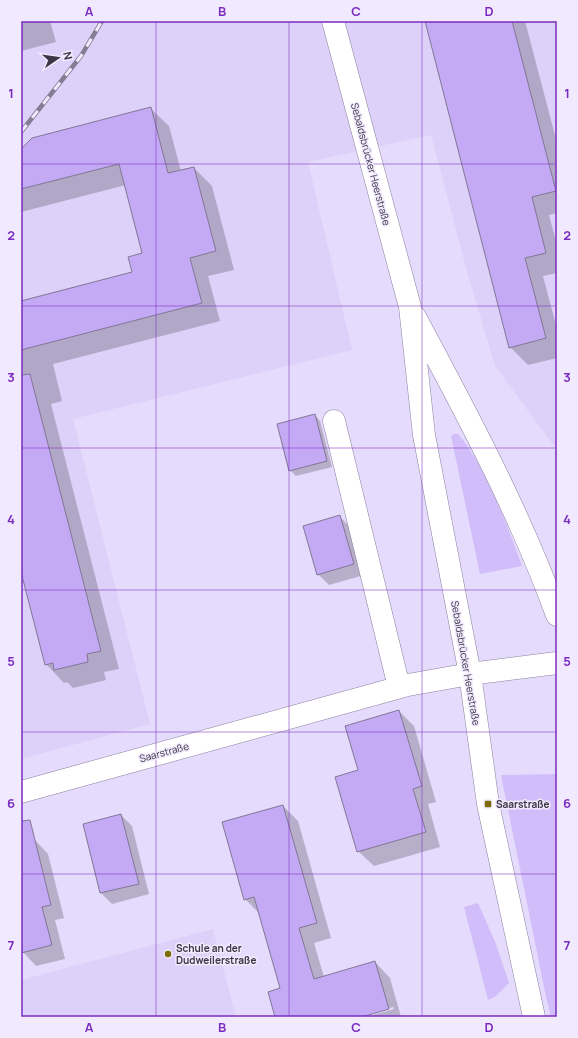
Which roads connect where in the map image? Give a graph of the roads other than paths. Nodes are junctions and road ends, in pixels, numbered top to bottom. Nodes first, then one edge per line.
1 (333, 21) edge
2 (410, 307) junction
3 (334, 421) dead end
4 (557, 615) edge
5 (557, 663) edge
6 (470, 674) junction
7 (399, 687) junction
8 (21, 792) edge
9 (534, 1017) edge

1 - 2 main road, Sebaldsbrücker Heerstraße
2 - 4 main road, Sebaldsbrücker Heerstraße
2 - 6 main road, Sebaldsbrücker Heerstraße
3 - 7 main road
5 - 6 main road, Saarstraße
6 - 7 main road, Saarstraße
6 - 9 main road, Sebaldsbrücker Heerstraße
7 - 8 main road, Saarstraße

